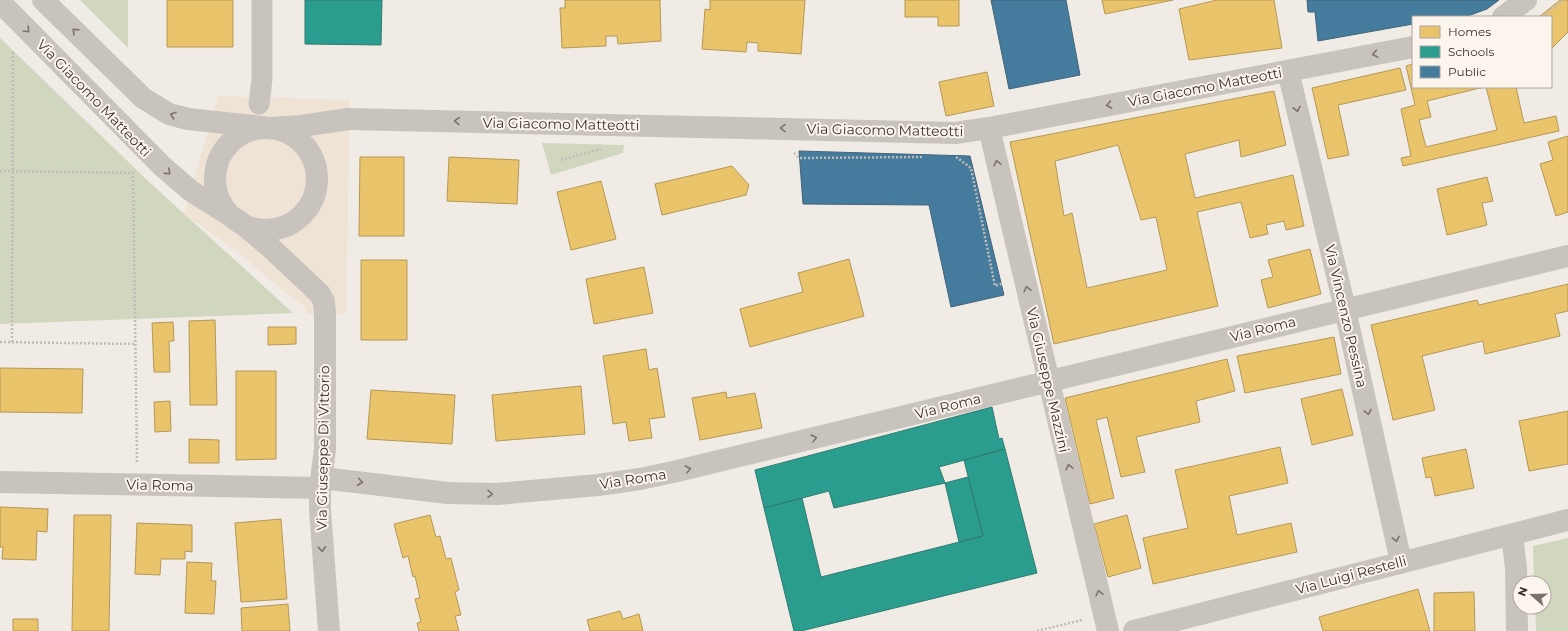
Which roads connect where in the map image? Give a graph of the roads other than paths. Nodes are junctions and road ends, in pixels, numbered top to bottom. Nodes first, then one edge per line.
1 (43, 0) edge
2 (262, 0) edge
3 (1526, 0) edge
4 (0, 2) edge
5 (1504, 16) edge
6 (1412, 47) edge
7 (1288, 71) junction
8 (259, 104) dead end
9 (271, 128) junction
10 (989, 128) junction
11 (239, 221) junction
12 (1568, 256) edge
13 (1345, 310) junction
14 (1049, 382) junction
15 (0, 482) edge
16 (321, 483) junction
17 (1568, 520) edge
18 (1512, 535) junction
19 (1401, 562) junction
20 (329, 631) edge
21 (1108, 631) edge
22 (1134, 631) edge
23 (1517, 631) edge

9 -> 1 street
2 - 8 street
3 - 5 street
4 -> 11 street, Via Giacomo Matteotti
6 -> 7 street, Via Giacomo Matteotti
7 -> 10 street, Via Giacomo Matteotti
7 -> 13 street, Via Vincenzo Pessina
10 -> 9 street, Via Giacomo Matteotti
9 - 11 street
9 - 11 street
14 -> 10 street, Via Giuseppe Mazzini
11 - 16 street, Via Giuseppe Di Vittorio
12 - 13 street, Via Roma
13 - 14 street, Via Roma
13 -> 19 street, Via Vincenzo Pessina
16 -> 14 street, Via Roma
21 -> 14 street, Via Giuseppe Mazzini
15 - 16 street, Via Roma
16 -> 20 street, Via Giuseppe Di Vittorio
17 - 18 street, Via Luigi Restelli
18 - 19 street, Via Luigi Restelli
18 - 23 street
19 - 22 street, Via Luigi Restelli

